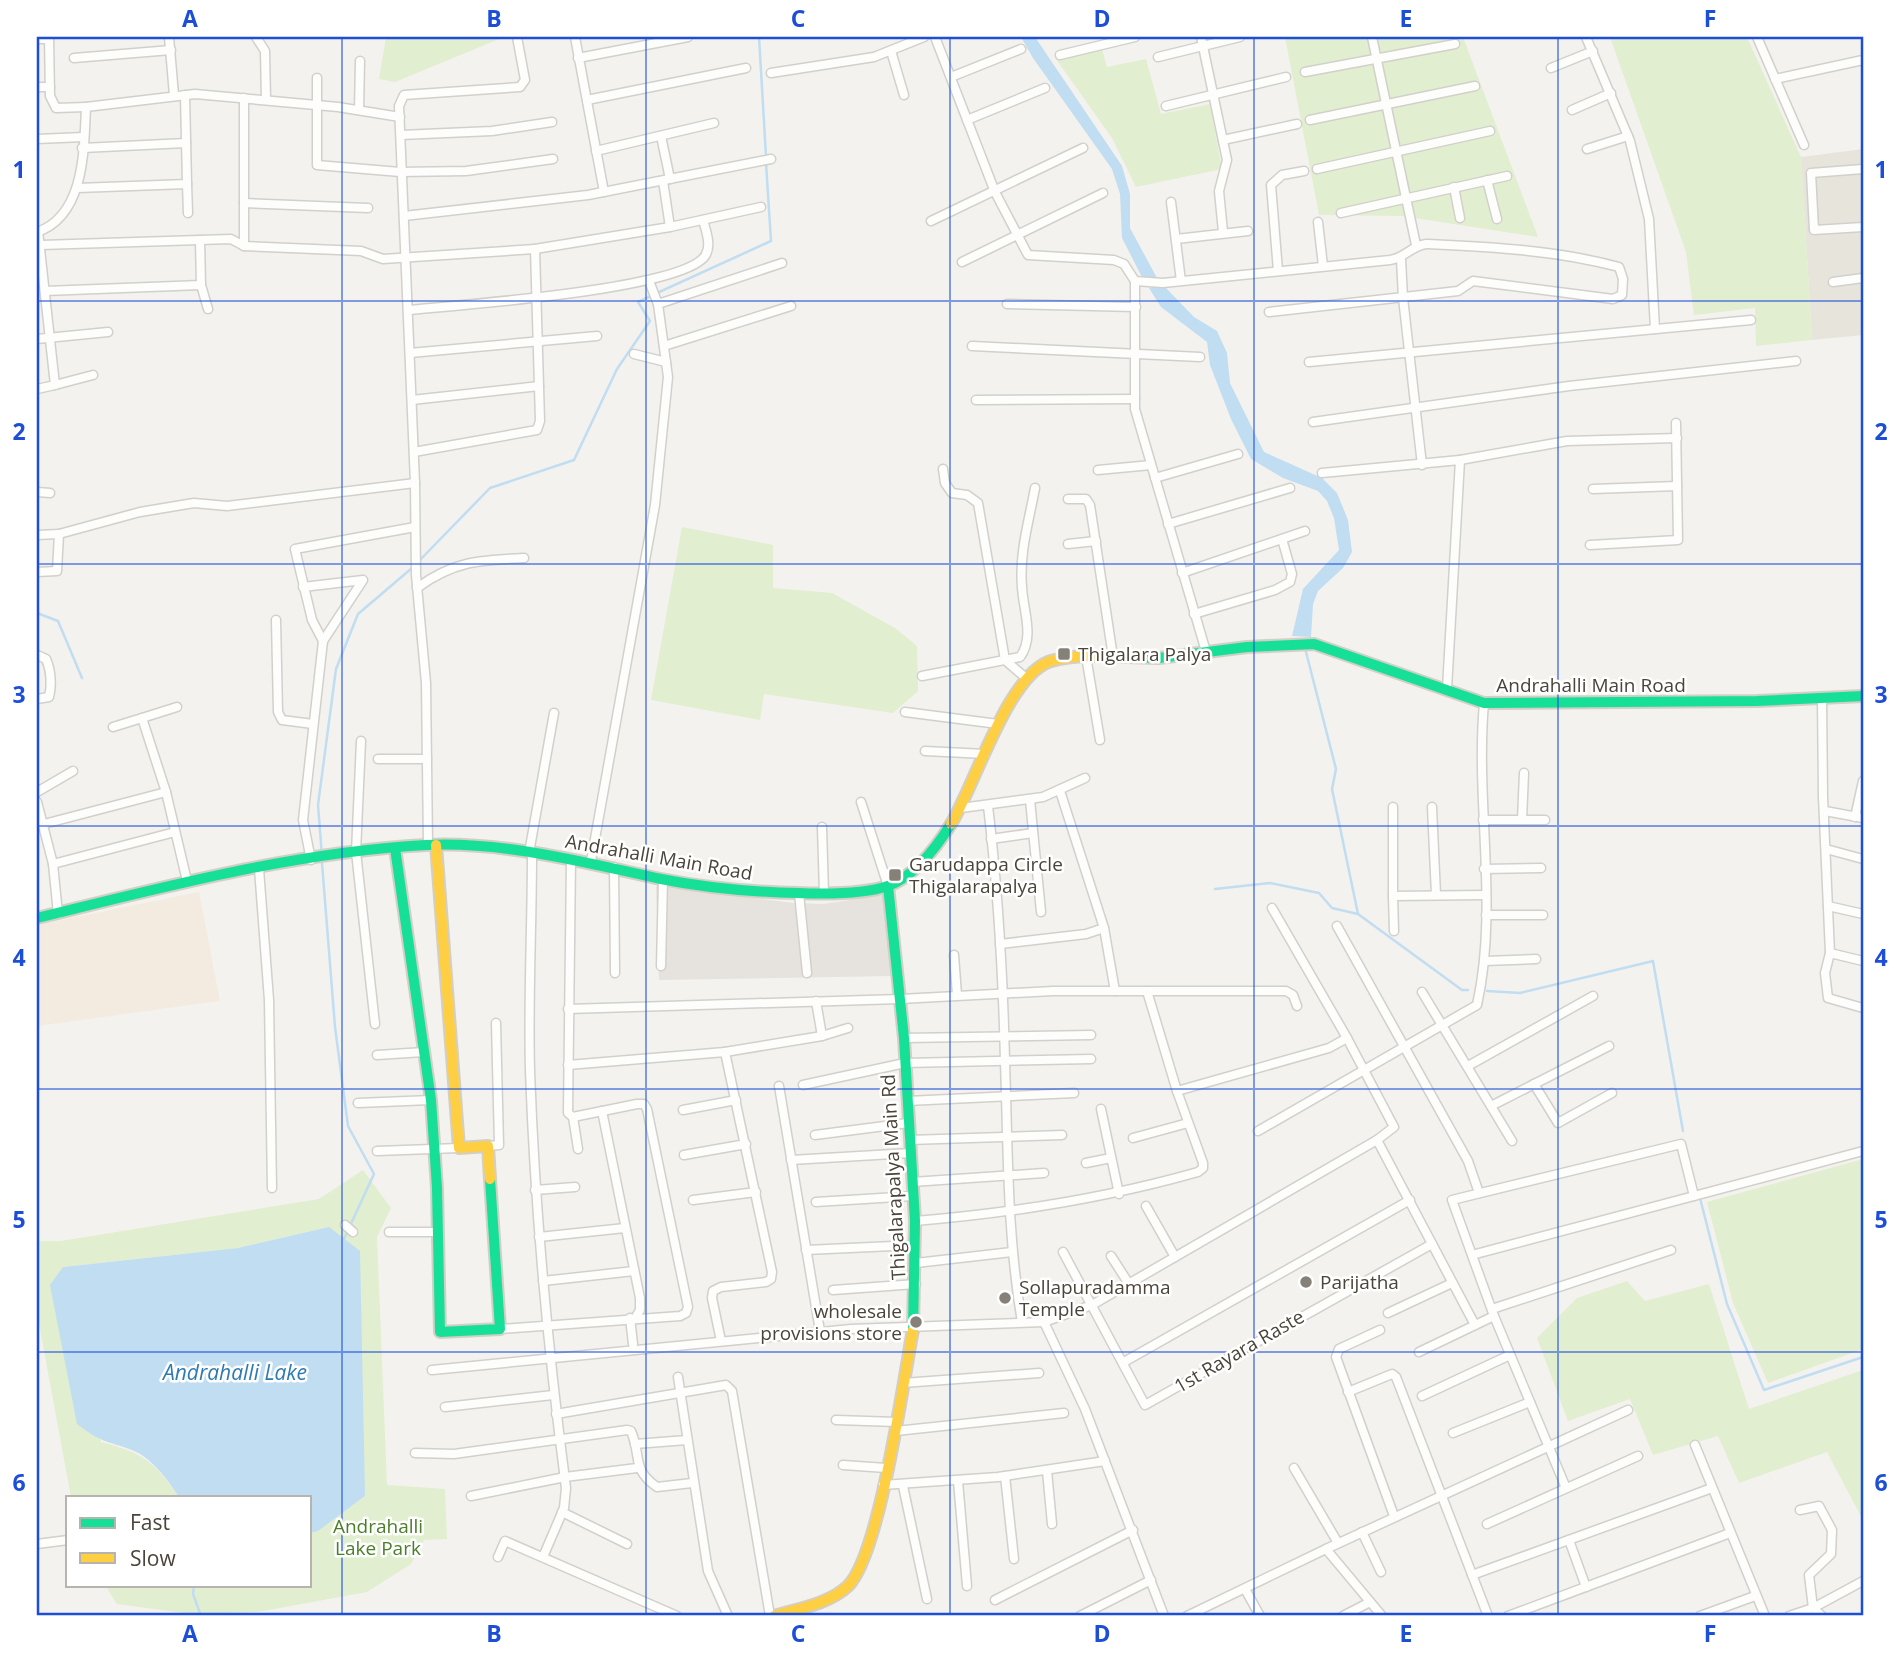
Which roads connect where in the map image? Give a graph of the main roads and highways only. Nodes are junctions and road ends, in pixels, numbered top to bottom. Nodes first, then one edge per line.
1 (1863, 696) edge
2 (432, 845) junction
3 (395, 848) junction
4 (888, 886) junction
5 (37, 918) edge
6 (772, 1616) edge

1 - 4 main road, Andrahalli Main Road
2 - 3 main road, Andrahalli Main Road
2 - 3 main road
2 - 4 main road, Andrahalli Main Road
3 - 5 main road, Andrahalli Main Road
4 - 6 main road, Thigalarapalya Main Rd

